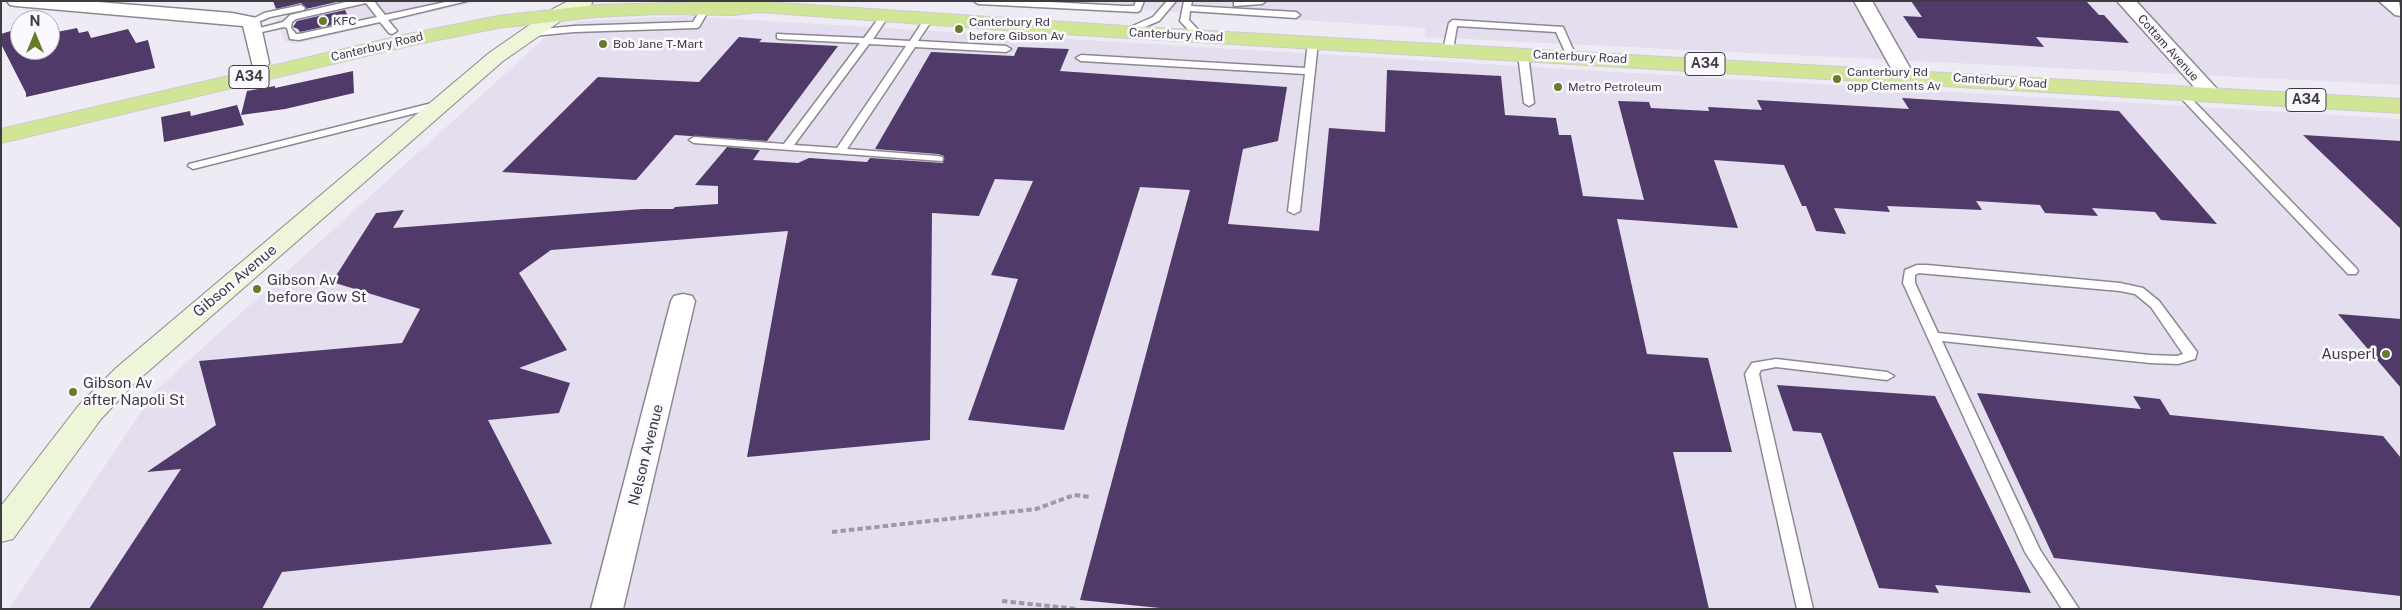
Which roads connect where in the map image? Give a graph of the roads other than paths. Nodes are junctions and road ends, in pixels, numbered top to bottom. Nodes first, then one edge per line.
1 (16, 1) edge
2 (331, 1) edge
3 (363, 1) edge
4 (369, 1) edge
5 (519, 1) edge
6 (584, 1) edge
7 (978, 1) edge
8 (1140, 1) edge
9 (1172, 1) edge
10 (1262, 1) edge
11 (1863, 1) edge
12 (2126, 1) edge
13 (2388, 1) edge
14 (458, 2) edge
15 (753, 4) edge
16 (1188, 5) edge
17 (706, 8) junction
18 (495, 10) junction
19 (2401, 11) edge
20 (549, 13) edge
21 (1296, 15) dead end
22 (884, 17) junction
23 (928, 20) junction
24 (388, 25) junction
25 (252, 27) junction
26 (288, 27) junction
27 (465, 28) junction
28 (1124, 32) junction
29 (780, 36) dead end
30 (1199, 36) junction
31 (866, 41) junction
32 (1312, 42) junction
33 (912, 44) junction
34 (502, 47) junction
35 (1006, 50) dead end
36 (1448, 50) junction
37 (1523, 54) junction
38 (1571, 56) junction
39 (1081, 58) dead end
40 (260, 62) junction
41 (1310, 71) junction
42 (1904, 75) junction
43 (2180, 92) junction
44 (2211, 94) junction
45 (442, 103) junction
46 (1529, 103) dead end
47 (2401, 106) edge
48 (1, 123) edge
49 (1, 136) edge
50 (694, 140) dead end
51 (786, 147) junction
52 (840, 151) junction
53 (938, 159) dead end
54 (193, 166) dead end
55 (1294, 211) dead end
56 (2352, 271) dead end
57 (683, 301) dead end
58 (1933, 336) junction
59 (1887, 376) dead end
60 (1, 530) edge
61 (607, 609) edge
62 (1805, 609) edge
63 (2071, 609) edge

1 - 25 street
2 - 25 lane
3 - 26 lane
4 - 24 lane
5 - 18 highway
6 - 20 main road, Gibson Avenue
7 - 8 lane
9 - 28 lane
10 - 16 lane
11 - 42 street
12 - 44 street, Cottam Avenue
13 - 19 street
14 - 24 lane
15 - 17 highway, Canterbury Road / A34
15 - 22 highway, Canterbury Road / A34
16 - 21 lane
16 - 30 lane
17 - 20 highway, Canterbury Road / A34
17 - 20 lane
18 - 20 highway, Canterbury Road / A34
18 - 24 highway, Canterbury Road / A34
20 - 27 highway, Canterbury Road / A34
20 - 34 main road, Gibson Avenue
22 - 23 highway, Canterbury Road / A34
22 - 31 lane
23 - 28 highway, Canterbury Road / A34
23 - 33 lane
24 - 26 lane
24 - 40 highway, Canterbury Road / A34
25 - 26 lane
25 - 40 street
27 - 34 highway
27 - 49 highway, Canterbury Road / A34
28 - 30 highway, Canterbury Road / A34
29 - 31 lane
30 - 32 highway, Canterbury Road / A34
31 - 33 lane
31 - 51 lane
32 - 36 highway, Canterbury Road / A34
32 - 41 lane
33 - 35 lane
33 - 52 lane
34 - 45 main road, Gibson Avenue
36 - 37 highway, Canterbury Road / A34
36 - 38 lane
37 - 38 highway, Canterbury Road / A34
37 - 46 lane
38 - 42 highway, Canterbury Road / A34
39 - 41 lane
40 - 48 highway, Canterbury Road / A34
41 - 55 lane
42 - 43 highway, Canterbury Road / A34
43 - 44 highway, Canterbury Road / A34
43 - 56 lane
44 - 47 highway, Canterbury Road / A34
45 - 54 lane
45 - 60 main road, Gibson Avenue
50 - 51 lane
51 - 52 lane
52 - 53 lane
57 - 61 street, Nelson Avenue
58 - 58 lane
58 - 63 lane
59 - 62 lane

